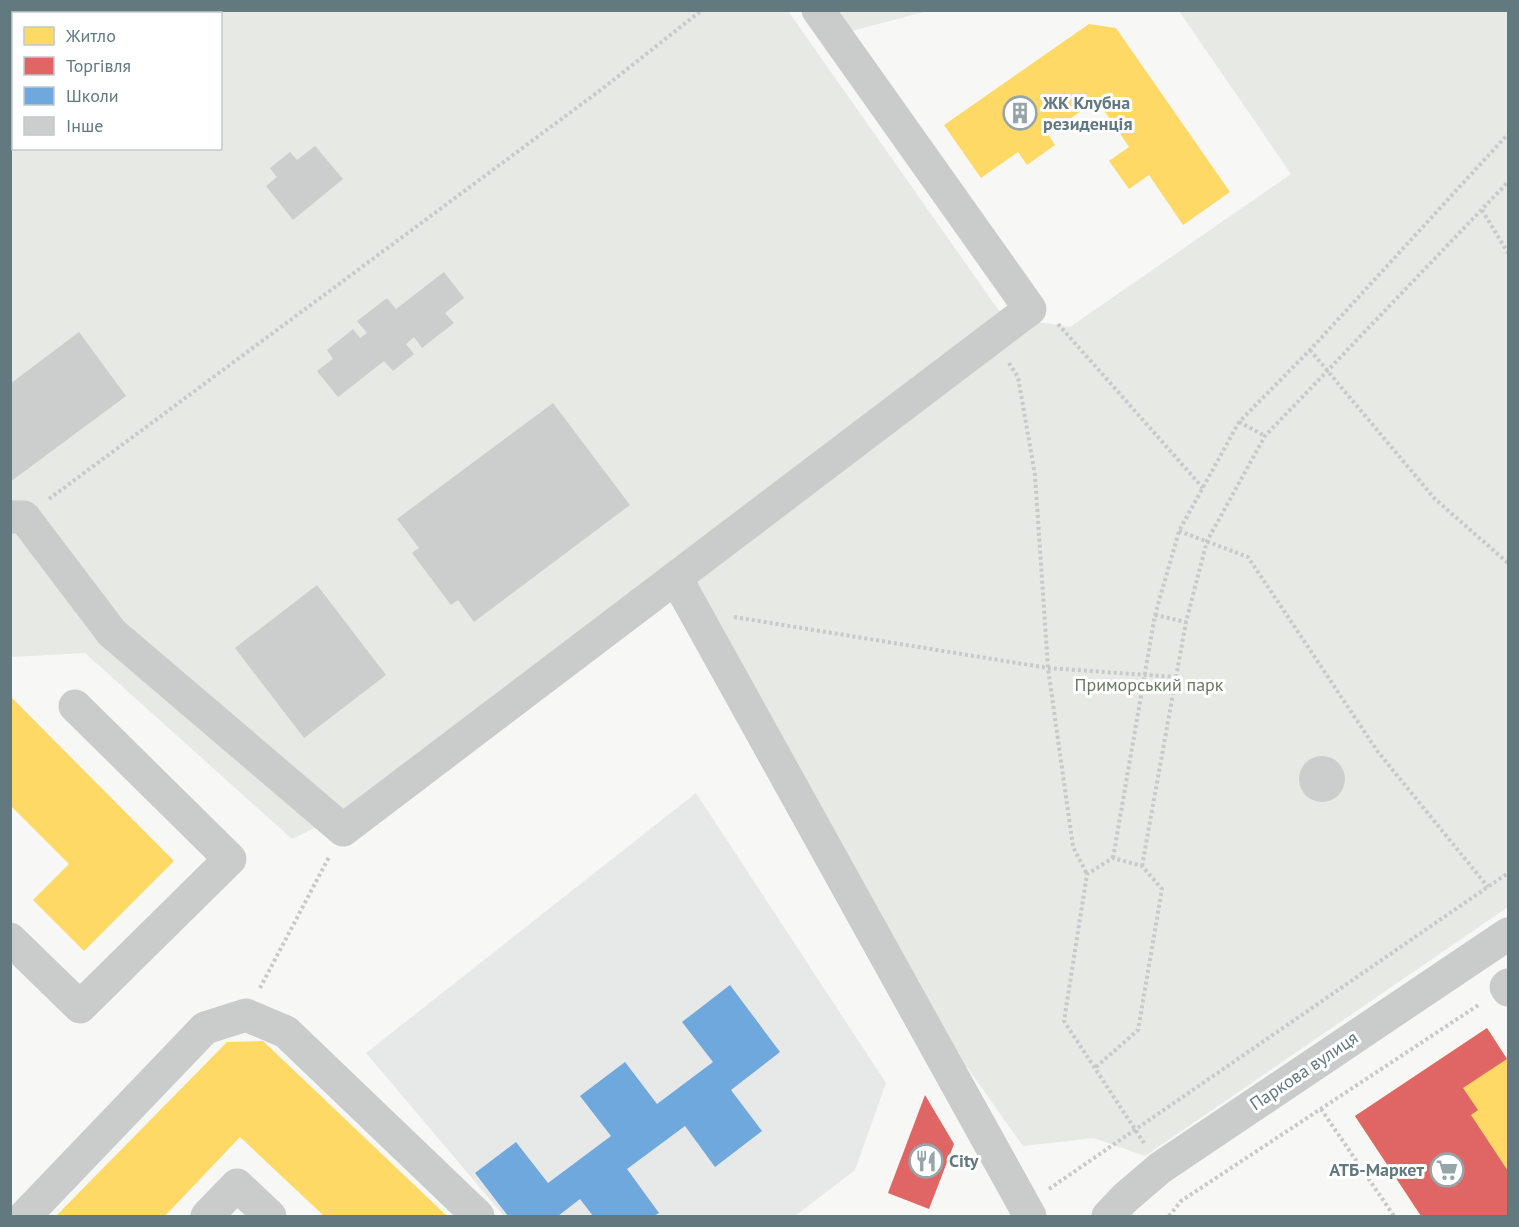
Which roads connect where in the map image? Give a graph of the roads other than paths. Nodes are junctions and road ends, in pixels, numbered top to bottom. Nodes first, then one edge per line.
1 (818, 10) edge
2 (17, 517) edge
3 (676, 578) junction
4 (75, 706) dead end
5 (1509, 934) edge
6 (10, 939) edge
7 (1027, 1211) edge
8 (25, 1216) edge
9 (207, 1216) edge
10 (270, 1216) edge
11 (478, 1216) edge
12 (1108, 1216) edge

1 - 3 street
2 - 3 street
3 - 7 street
4 - 6 street
5 - 12 street, Паркова вулиця
8 - 11 street
9 - 10 street

